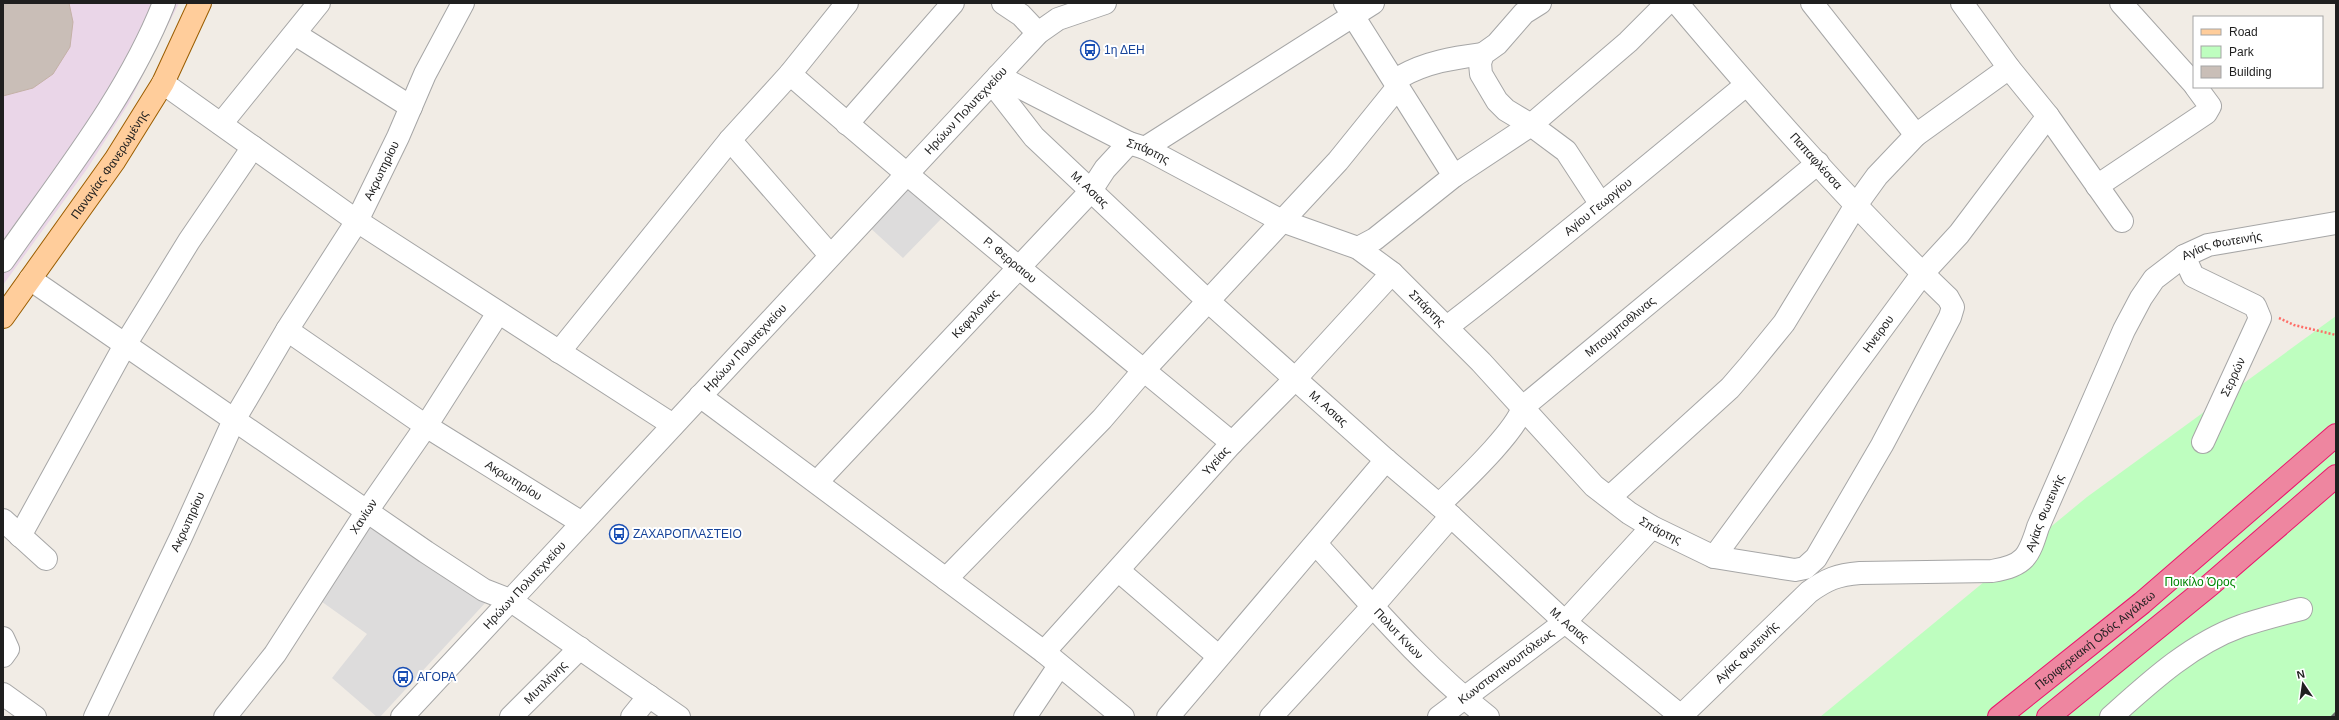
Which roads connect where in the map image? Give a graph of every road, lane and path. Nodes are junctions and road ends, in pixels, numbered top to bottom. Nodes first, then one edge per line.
1 (164, 3) edge
2 (200, 3) edge
3 (319, 3) edge
4 (463, 3) edge
5 (846, 3) edge
6 (954, 3) edge
7 (1003, 3) edge
8 (1105, 3) edge
9 (1373, 3) edge
10 (1540, 3) edge
11 (1667, 3) edge
12 (1677, 3) edge
13 (1812, 3) edge
14 (1962, 3) edge
15 (2121, 3) edge
16 (1349, 9) edge
17 (1038, 33) junction
18 (295, 34) junction
19 (1483, 54) junction
20 (2009, 68) junction
21 (790, 74) junction
22 (995, 79) junction
23 (163, 83) junction
24 (2193, 83) edge
25 (1746, 85) junction
26 (1397, 88) junction
27 (2197, 88) edge
28 (411, 107) junction
29 (2048, 116) junction
30 (221, 124) junction
31 (847, 124) junction
32 (1531, 125) junction
33 (1916, 135) junction
34 (730, 140) junction
35 (1137, 146) junction
36 (253, 147) junction
37 (1818, 163) junction
38 (906, 175) junction
39 (1454, 176) junction
40 (2097, 186) junction
41 (1090, 192) junction
42 (1600, 203) junction
43 (1856, 205) junction
44 (356, 221) junction
45 (1282, 221) junction
46 (2122, 221) dead end
47 (2336, 223) edge
48 (1358, 248) junction
49 (830, 255) junction
50 (2184, 256) junction
51 (3, 261) edge
52 (1020, 266) junction
53 (1392, 272) junction
54 (1923, 273) junction
55 (30, 279) junction
56 (1208, 301) junction
57 (2259, 312) junction
58 (498, 313) junction
59 (3, 317) edge
60 (1447, 327) junction
61 (287, 330) junction
62 (2336, 335) edge
63 (125, 345) junction
64 (559, 352) junction
65 (1144, 370) junction
66 (1296, 378) junction
67 (700, 396) junction
68 (1523, 407) junction
69 (234, 420) junction
70 (673, 425) junction
71 (426, 426) junction
72 (2336, 436) edge
73 (2203, 442) dead end
74 (1232, 443) junction
75 (1386, 460) junction
76 (2336, 476) edge
77 (817, 482) junction
78 (1610, 497) junction
79 (367, 511) junction
80 (1445, 511) junction
81 (3, 520) edge
82 (582, 523) junction
83 (1652, 527) junction
84 (20, 536) junction
85 (1316, 544) junction
86 (1714, 558) junction
87 (1816, 558) joint
88 (46, 559) dead end
89 (1119, 571) junction
90 (946, 579) junction
91 (510, 600) junction
92 (1373, 606) junction
93 (2300, 609) dead end
94 (1565, 622) junction
95 (3, 638) edge
96 (580, 648) junction
97 (3, 656) edge
98 (1218, 656) junction
99 (1052, 659) junction
100 (3, 694) edge
101 (649, 696) junction
102 (1464, 698) junction
103 (1681, 716) edge
104 (34, 717) edge
105 (95, 717) edge
106 (225, 717) edge
107 (402, 717) edge
108 (511, 717) edge
109 (632, 717) edge
110 (679, 717) edge
111 (1025, 717) edge
112 (1124, 717) edge
113 (1168, 717) edge
114 (1271, 717) edge
115 (1439, 717) edge
116 (1488, 717) edge
117 (1999, 717) edge
118 (2048, 717) edge
119 (2111, 717) edge

1 - 51 street
2 - 23 main road, Παναγίας Φανερωμένης
3 - 18 street
4 - 28 street, Ακρωτηρίου
5 - 21 street
6 - 31 street
7 - 17 street
8 - 17 street, Ηρώων Πολυτεχνείου
9 - 16 street, Κεφαλονιας
10 - 19 street
11 - 32 street
12 - 25 street, Παπαφλέσσα
13 - 33 street
14 - 20 street
15 - 24 street
16 - 26 street
16 - 35 street, Κεφαλονιας
17 - 22 street, Ηρώων Πολυτεχνείου
18 - 28 street
18 - 30 street
19 - 26 street
19 - 32 street
20 - 29 street
20 - 33 street
21 - 31 street, Ρ. Φερραιου
21 - 34 street
22 - 35 street, Σπάρτης
22 - 38 street, Ηρώων Πολυτεχνείου
22 - 41 street, Μ. Ασιας
23 - 30 street
23 - 55 main road, Παναγίας Φανερωμένης
25 - 37 street, Παπαφλέσσα
25 - 42 street, Αγίου Γεωργίου
26 - 39 street
26 - 45 street
27 - 40 street
28 - 44 street, Ακρωτηρίου
29 - 40 street
29 - 54 street, Ηνειρου
30 - 36 street
31 - 38 street, Ρ. Φερραιου
32 - 39 street
32 - 42 street
33 - 43 street
34 - 49 street
34 - 64 street
35 - 41 street, Κεφαλονιας
35 - 45 street, Σπάρτης
36 - 44 street
36 - 63 street
37 - 43 street, Παπαφλέσσα
37 - 68 street, Μπουμποθλινας
38 - 49 street, Ηρώων Πολυτεχνείου
38 - 52 street, Ρ. Φερραιου
39 - 48 street
40 - 46 street
41 - 52 street, Κεφαλονιας
41 - 56 street, Μ. Ασιας
42 - 60 street, Αγίου Γεωργίου
43 - 54 street, Παπαφλέσσα
43 - 78 street
44 - 58 street
44 - 61 street, Ακρωτηρίου
45 - 48 street, Σπάρτης
45 - 56 street
47 - 50 street, Αγίας Φωτεινής
48 - 53 street, Σπάρτης
49 - 67 street, Ηρώων Πολυτεχνείου
50 - 57 street
50 - 103 street, Αγίας Φωτεινής
52 - 65 street, Ρ. Φερραιου
52 - 77 street, Κεφαλονιας
53 - 60 street, Σπάρτης
53 - 66 street, Υγείας
54 - 86 street, Ηνειρου
54 - 87 street, Παπαφλέσσα
55 - 59 main road, Παναγίας Φανερωμένης
55 - 63 street
56 - 65 street
56 - 66 street, Μ. Ασιας
57 - 62 path
57 - 73 street, Σερρών
58 - 64 street
58 - 71 street, Χανίων
60 - 68 street, Σπάρτης
61 - 69 street, Ακρωτηρίου
61 - 71 street, Ακρωτηρίου
63 - 69 street
63 - 84 street
64 - 70 street
65 - 74 street, Ρ. Φερραιου
65 - 90 street
66 - 74 street, Υγείας
66 - 75 street, Μ. Ασιας
67 - 70 street, Ηρώων Πολυτεχνείου
67 - 77 street
68 - 78 street, Σπάρτης
68 - 80 street, Μπουμποθλινας
69 - 79 street
69 - 105 street, Ακρωτηρίου
70 - 82 street, Ηρώων Πολυτεχνείου
71 - 79 street, Χανίων
71 - 82 street, Ακρωτηρίου
72 - 117 highway, Περιφερειακή Οδός Αιγάλεω
74 - 89 street, Υγείας
75 - 80 street, Μ. Ασιας
75 - 85 street
76 - 118 highway
77 - 90 street
78 - 83 street, Σπάρτης
79 - 91 street
79 - 106 street, Χανίων
80 - 92 street, Μπουμποθλινας
80 - 94 street, Μ. Ασιας
81 - 84 street
82 - 91 street, Ηρώων Πολυτεχνείου
83 - 86 street, Σπάρτης
83 - 94 street, Κωνσταντινουπόλεως
84 - 88 street
85 - 92 street, Πολυτ Κνων
85 - 98 street
86 - 87 street, Σπάρτης
89 - 98 street
89 - 99 street, Υγείας
90 - 99 street
91 - 96 street
91 - 107 street, Ηρώων Πολυτεχνείου
92 - 102 street, Πολυτ Κνων
92 - 114 street, Μπουμποθλινας
93 - 119 street
94 - 102 street, Κωνσταντινουπόλεως
94 - 103 street, Μ. Ασιας
95 - 97 street
96 - 101 street
96 - 108 street, Μυτιλήνης
98 - 113 street
99 - 111 street, Υγείας
99 - 112 street
100 - 104 street
101 - 109 street
101 - 110 street
102 - 115 street, Κωνσταντινουπόλεως
102 - 116 street, Πολυτ Κνων

